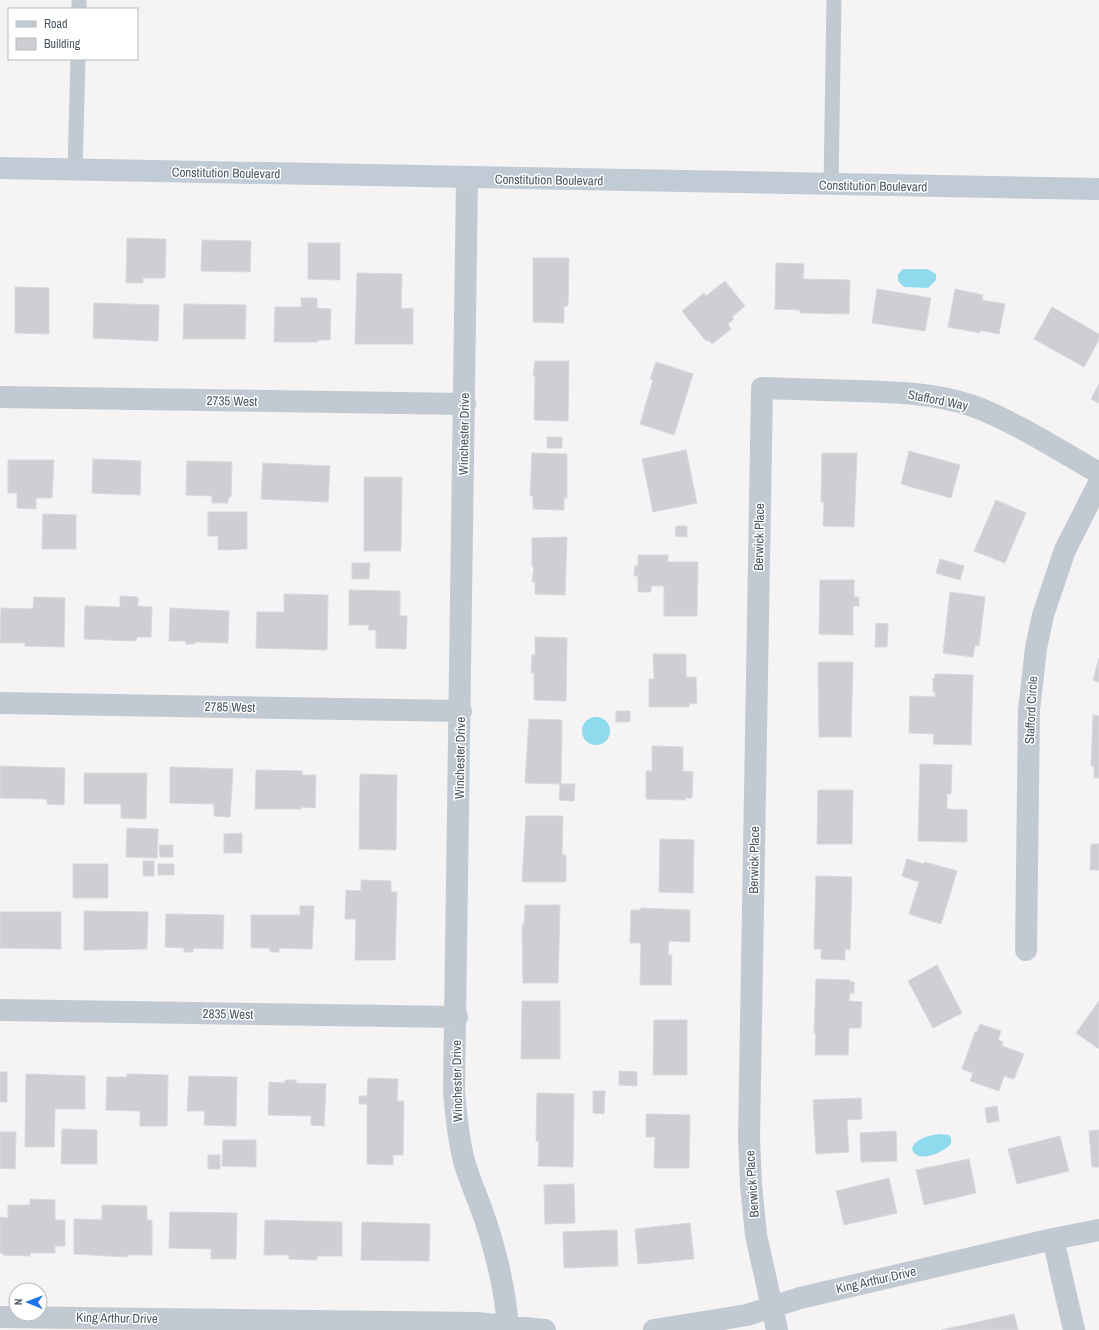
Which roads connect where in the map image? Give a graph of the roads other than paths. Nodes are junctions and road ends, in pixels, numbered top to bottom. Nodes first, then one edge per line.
1 (834, 0) edge
2 (78, 60) edge
3 (0, 168) edge
4 (75, 170) junction
5 (468, 178) junction
6 (831, 185) junction
7 (1099, 189) edge
8 (762, 388) joint
9 (0, 397) edge
10 (465, 404) junction
11 (1099, 473) edge
12 (1099, 483) edge
13 (0, 703) edge
14 (461, 711) junction
15 (1026, 950) dead end
16 (0, 1010) edge
17 (457, 1017) junction
18 (1099, 1230) edge
19 (1053, 1239) junction
20 (772, 1307) junction
21 (0, 1317) edge
22 (508, 1328) edge
23 (545, 1330) edge
24 (654, 1330) edge
25 (777, 1330) edge
26 (1074, 1330) edge

1 - 6 lane
2 - 4 lane
3 - 4 main road, Constitution Boulevard
4 - 5 main road, Constitution Boulevard
5 - 6 main road, Constitution Boulevard
5 - 10 street, Winchester Drive
6 - 7 main road, Constitution Boulevard
8 - 11 street, Stafford Way
8 - 20 street, Berwick Place
9 - 10 street, 2735 West
10 - 14 street, Winchester Drive
12 - 15 street, Stafford Circle
13 - 14 street, 2785 West
14 - 17 street, Winchester Drive
16 - 17 street, 2835 West
17 - 22 street, Winchester Drive
18 - 19 street, King Arthur Drive
19 - 20 street, King Arthur Drive
19 - 26 street
20 - 24 street, King Arthur Drive
20 - 25 street, Berwick Place
21 - 22 street, King Arthur Drive
22 - 23 street, King Arthur Drive

